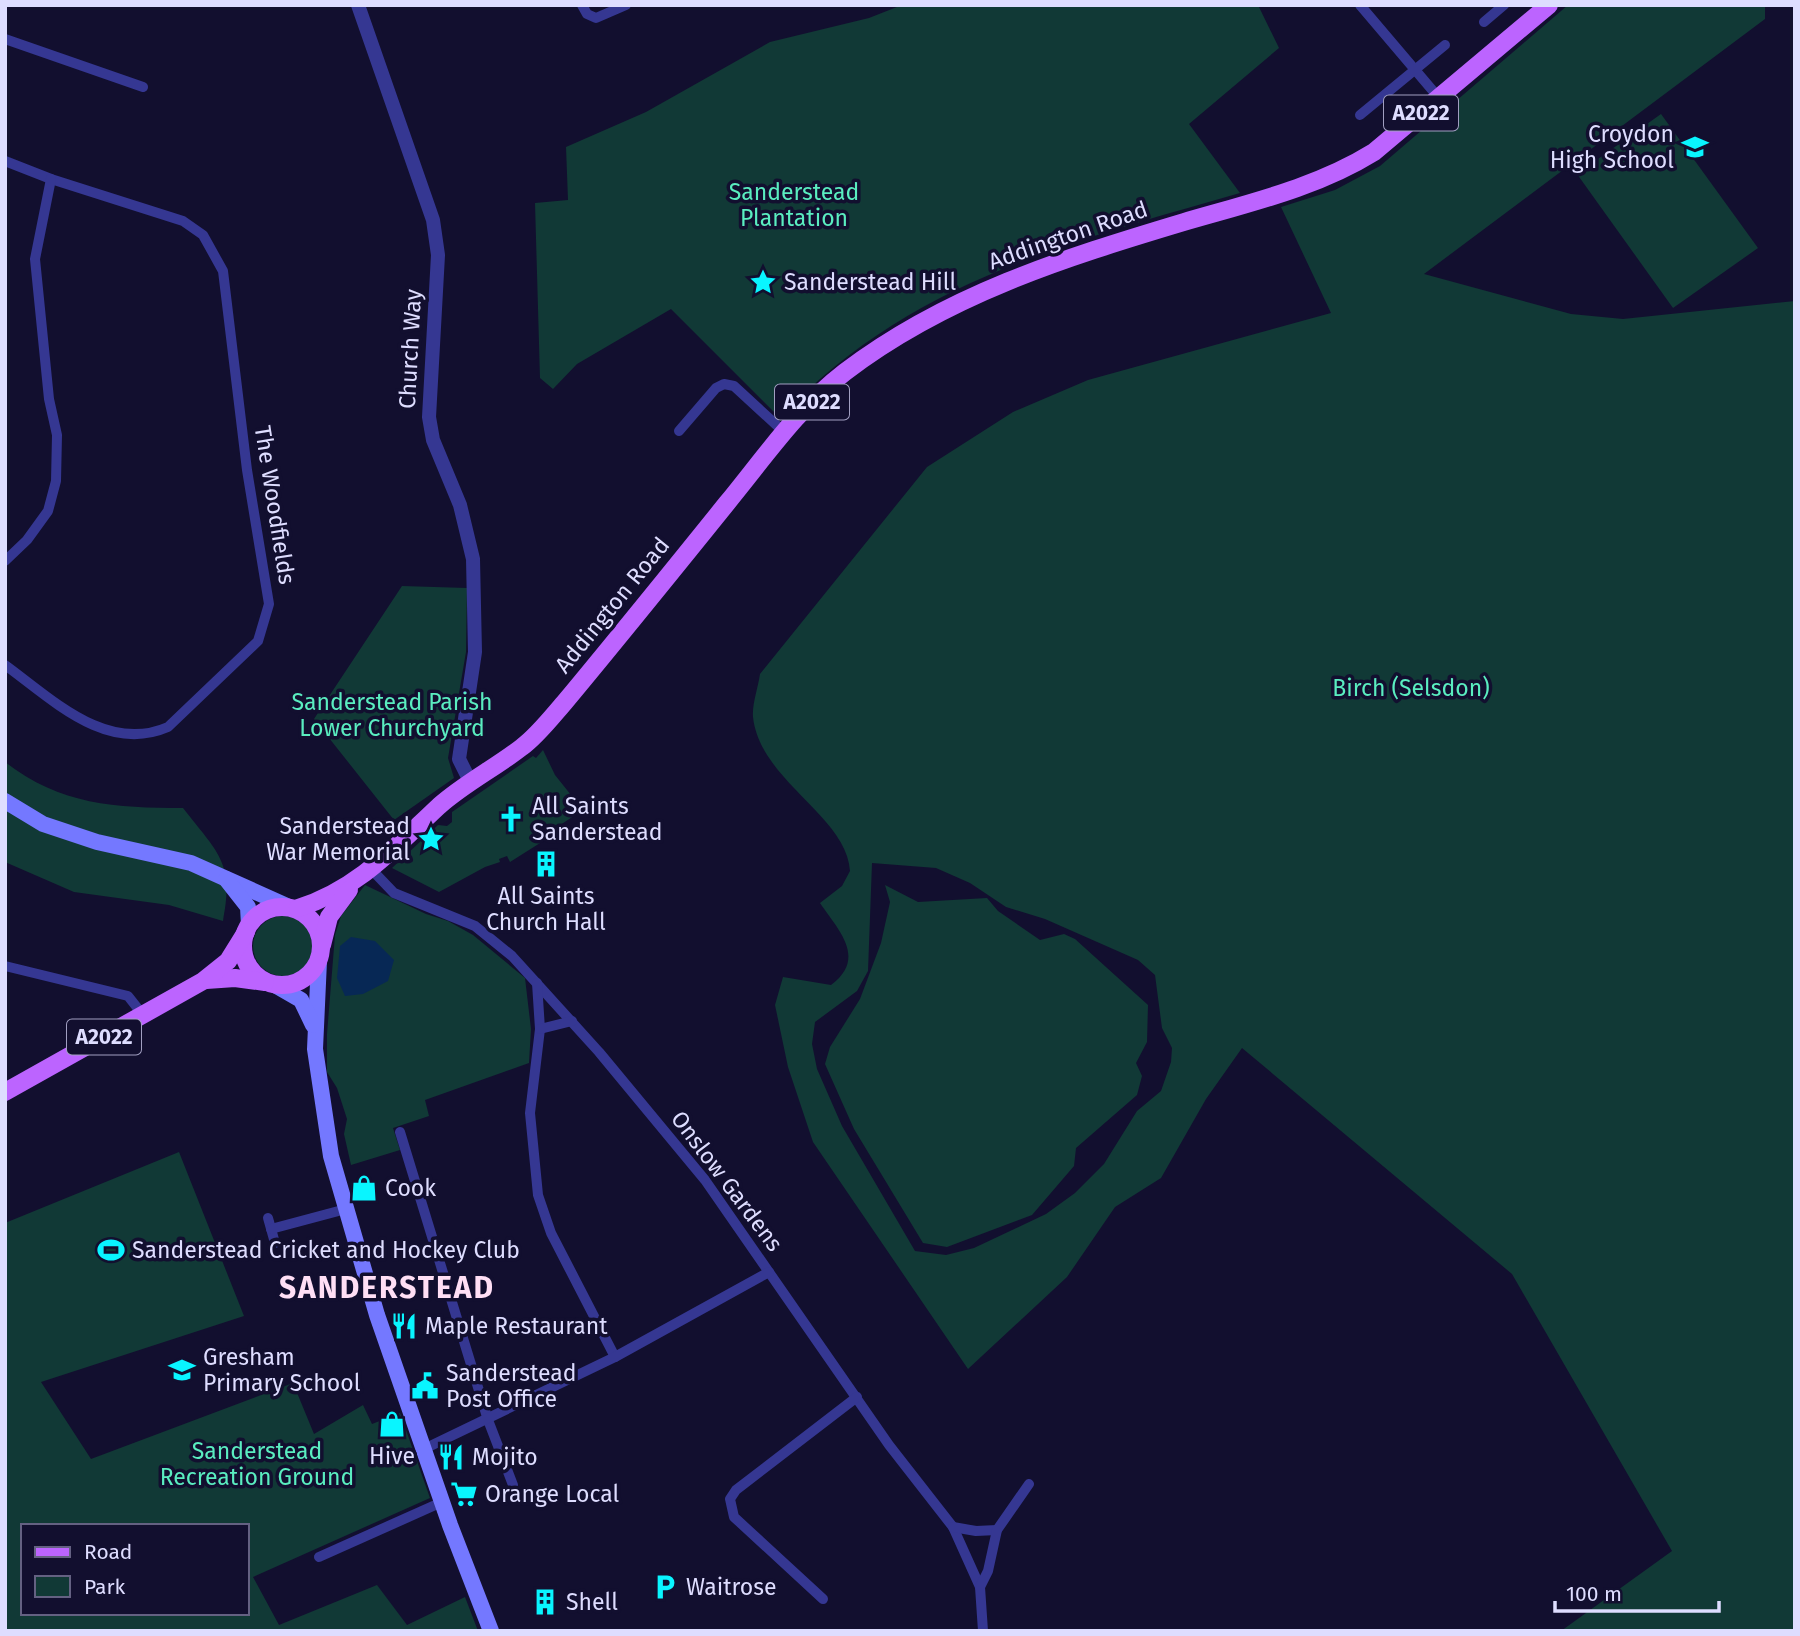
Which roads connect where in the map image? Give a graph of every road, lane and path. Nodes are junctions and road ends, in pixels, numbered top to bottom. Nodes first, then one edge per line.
1 (358, 5) edge
2 (583, 5) edge
3 (626, 5) edge
4 (1360, 5) edge
5 (1504, 5) edge
6 (1549, 5) edge
7 (1484, 22) dead end
8 (5, 40) edge
9 (1444, 45) dead end
10 (1414, 72) junction
11 (143, 87) dead end
12 (1439, 98) junction
13 (1360, 115) dead end
14 (5, 161) edge
15 (51, 179) junction
16 (679, 431) dead end
17 (784, 432) junction
18 (5, 561) edge
19 (5, 665) edge
20 (470, 780) junction
21 (5, 801) edge
22 (365, 874) junction
23 (223, 876) junction
24 (292, 907) junction
25 (247, 929) junction
26 (320, 957) junction
27 (5, 967) edge
28 (203, 981) junction
29 (537, 982) junction
30 (271, 984) junction
31 (143, 1015) junction
32 (572, 1021) junction
33 (540, 1029) junction
34 (315, 1031) junction
35 (5, 1092) edge
36 (400, 1132) dead end
37 (346, 1209) junction
38 (275, 1243) dead end
39 (769, 1272) junction
40 (615, 1357) junction
41 (857, 1397) junction
42 (488, 1420) junction
43 (424, 1449) junction
44 (1029, 1484) dead end
45 (513, 1485) dead end
46 (442, 1502) junction
47 (953, 1527) junction
48 (997, 1530) junction
49 (319, 1557) dead end
50 (980, 1587) junction
51 (823, 1599) dead end
52 (491, 1631) edge
53 (984, 1631) edge

1 - 20 street, Church Way
2 - 3 street
4 - 10 street
5 - 7 street
6 - 12 main road, Addington Road / A2022
8 - 11 street
9 - 10 street
10 - 12 street
10 - 13 street
12 - 17 main road, Addington Road / A2022
14 - 15 street, The Woodfields
15 - 18 street
15 - 19 street, The Woodfields
16 - 17 street
17 - 20 main road, Addington Road / A2022
20 - 22 main road, Addington Road / A2022
21 - 23 main road
22 - 24 main road, A2022
22 - 26 main road, A2022
22 - 29 street, Onslow Gardens
23 - 24 main road
23 - 25 main road
24 - 25 main road
24 - 26 main road
25 - 28 main road, A2022
25 - 30 main road
26 - 30 main road
26 - 34 main road
27 - 31 street
28 - 30 main road, A2022
28 - 31 main road, A2022
29 - 32 street, Onslow Gardens
29 - 33 street
30 - 34 main road
31 - 35 main road, A2022
32 - 33 street
32 - 39 street, Onslow Gardens
33 - 40 street
34 - 37 main road
36 - 42 street
37 - 38 street
37 - 43 main road
39 - 40 street
39 - 41 street, Onslow Gardens
40 - 42 street
41 - 47 street, Onslow Gardens
41 - 51 street
42 - 43 street
42 - 45 street
43 - 46 main road
44 - 48 street
46 - 49 street
46 - 52 main road
47 - 48 street
47 - 50 street, Onslow Gardens
48 - 50 street
50 - 53 street

